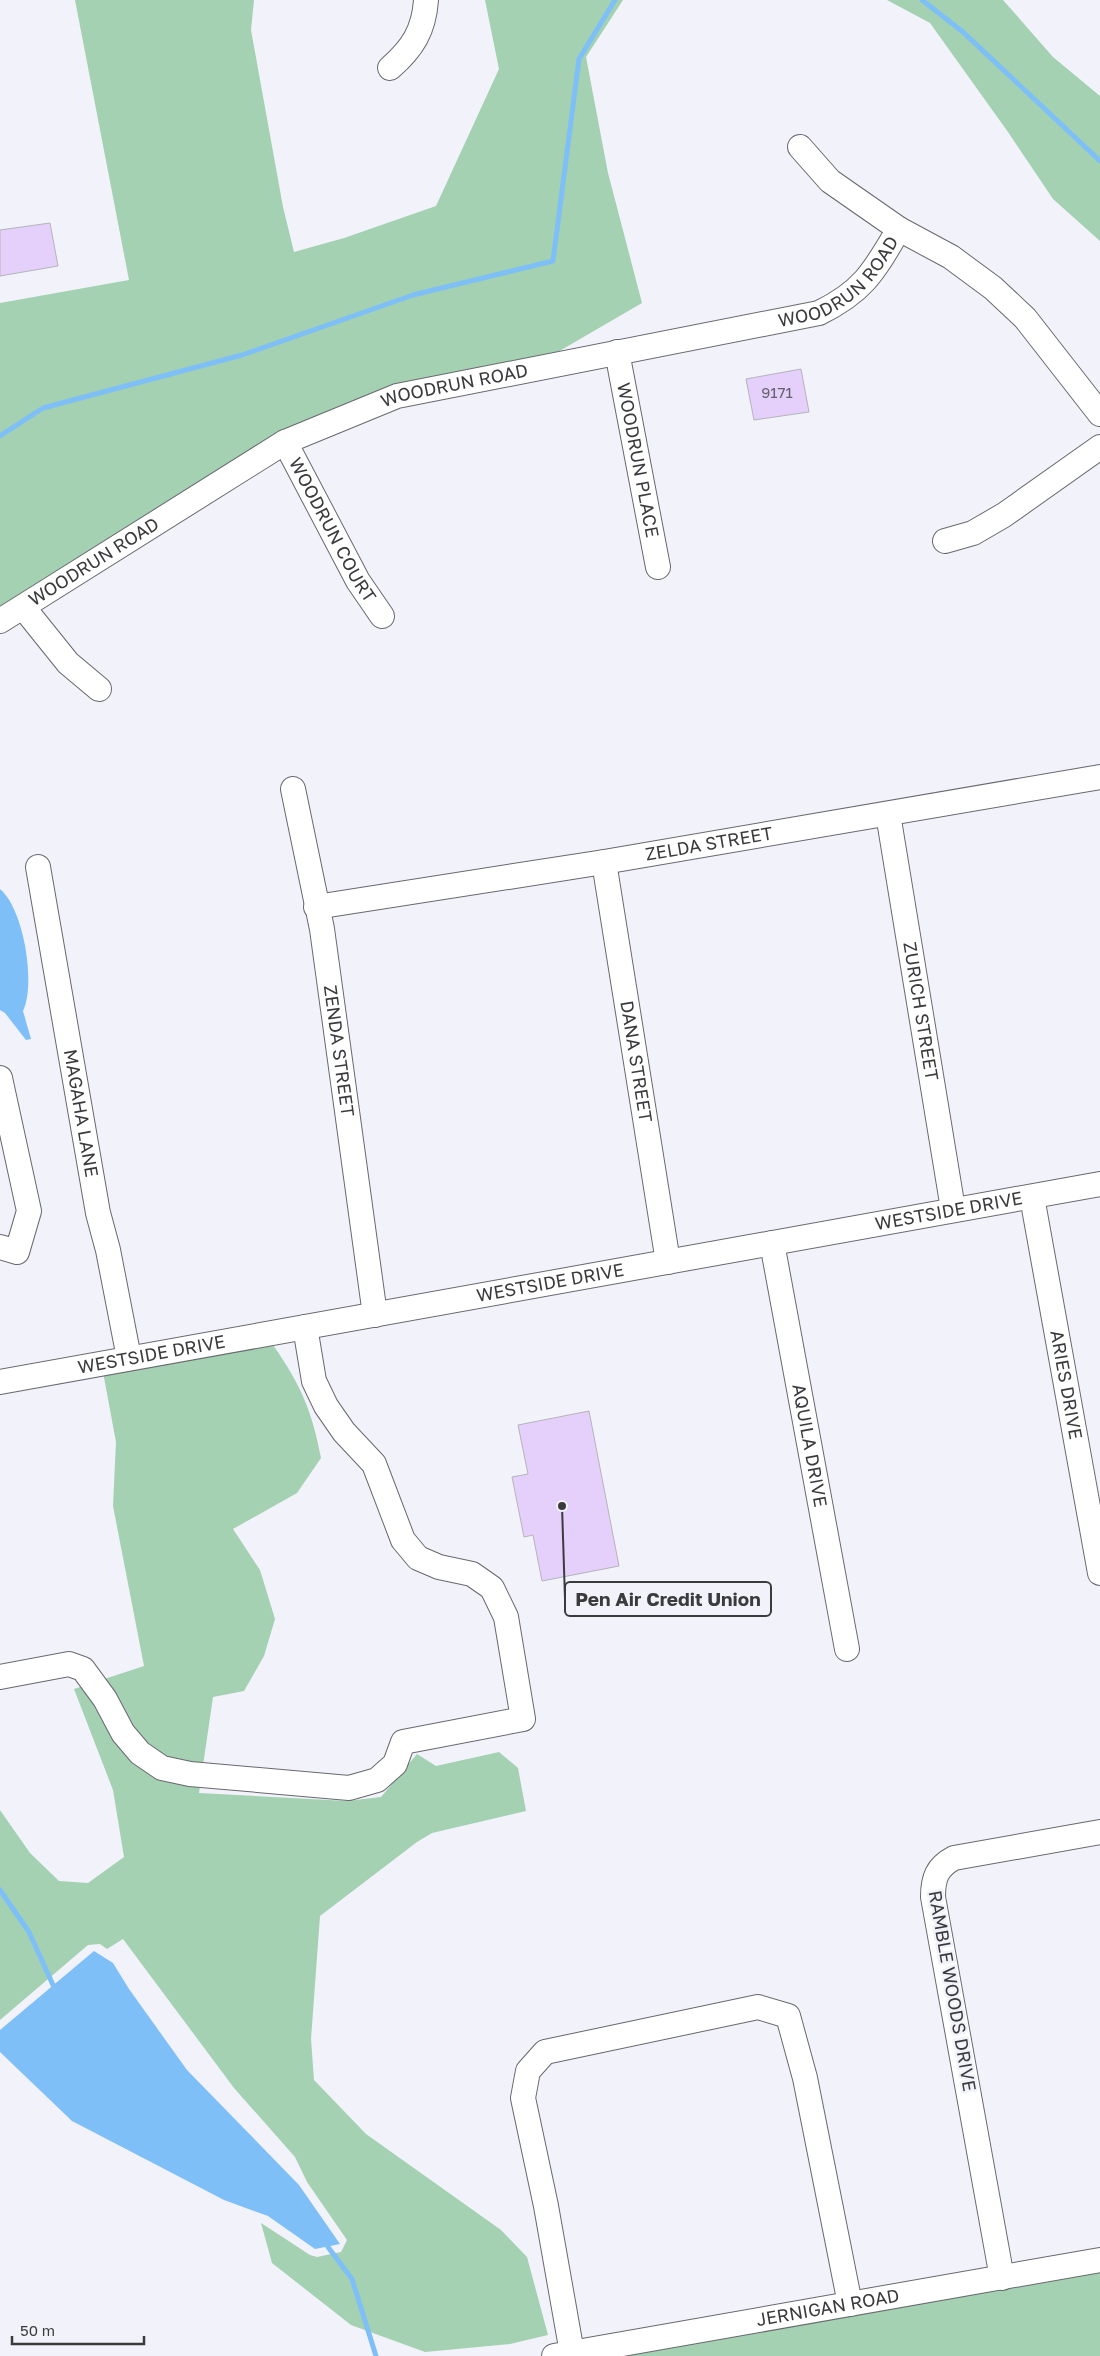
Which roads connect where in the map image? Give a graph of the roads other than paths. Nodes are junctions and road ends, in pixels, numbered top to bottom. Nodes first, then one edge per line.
1 (426, 0) edge
2 (390, 68) dead end
3 (800, 147) dead end
4 (899, 229) junction
5 (617, 352) junction
6 (1100, 414) edge
7 (285, 442) junction
8 (1100, 447) edge
9 (945, 541) dead end
10 (658, 567) dead end
11 (23, 607) junction
12 (382, 616) dead end
13 (0, 621) edge
14 (99, 689) dead end
15 (1100, 777) edge
16 (293, 790) dead end
17 (888, 814) junction
18 (604, 862) junction
19 (38, 867) dead end
20 (316, 907) junction
21 (0, 1078) edge
22 (1100, 1184) edge
23 (1032, 1197) junction
24 (953, 1209) junction
25 (772, 1243) junction
26 (8, 1249) edge
27 (668, 1262) junction
28 (375, 1314) junction
29 (305, 1327) junction
30 (129, 1358) junction
31 (0, 1382) edge
32 (1100, 1573) edge
33 (846, 1649) dead end
34 (0, 1677) edge
35 (1100, 1832) edge
36 (1100, 2260) edge
37 (1002, 2278) junction
38 (850, 2304) junction
39 (563, 2354) edge

1 - 2 street
3 - 4 street, WOODRUN ROAD
4 - 5 street, WOODRUN ROAD
4 - 6 street, WOODRUN ROAD
5 - 7 street, WOODRUN ROAD
5 - 10 street, WOODRUN PLACE
7 - 11 street, WOODRUN ROAD
7 - 12 street, WOODRUN COURT
8 - 9 street
11 - 13 street, WOODRUN ROAD
11 - 14 street, WOODRUN ROAD
15 - 17 street, ZELDA STREET
16 - 20 street, ZENDA STREET
17 - 18 street, ZELDA STREET
17 - 24 street, ZURICH STREET
18 - 20 street, ZELDA STREET
18 - 27 street, DANA STREET
19 - 30 street, MAGAHA LANE
20 - 28 street, ZENDA STREET
21 - 26 street
22 - 23 street, WESTSIDE DRIVE
23 - 24 street, WESTSIDE DRIVE
23 - 32 street, ARIES DRIVE
24 - 25 street, WESTSIDE DRIVE
25 - 27 street, WESTSIDE DRIVE
25 - 33 street, AQUILA DRIVE
27 - 28 street, WESTSIDE DRIVE
28 - 29 street, WESTSIDE DRIVE
29 - 30 street, WESTSIDE DRIVE
29 - 34 street
30 - 31 street, WESTSIDE DRIVE
35 - 37 street, RAMBLE WOODS DRIVE
36 - 37 street, JERNIGAN ROAD
37 - 38 street, JERNIGAN ROAD
38 - 39 street, JERNIGAN ROAD
38 - 39 street

